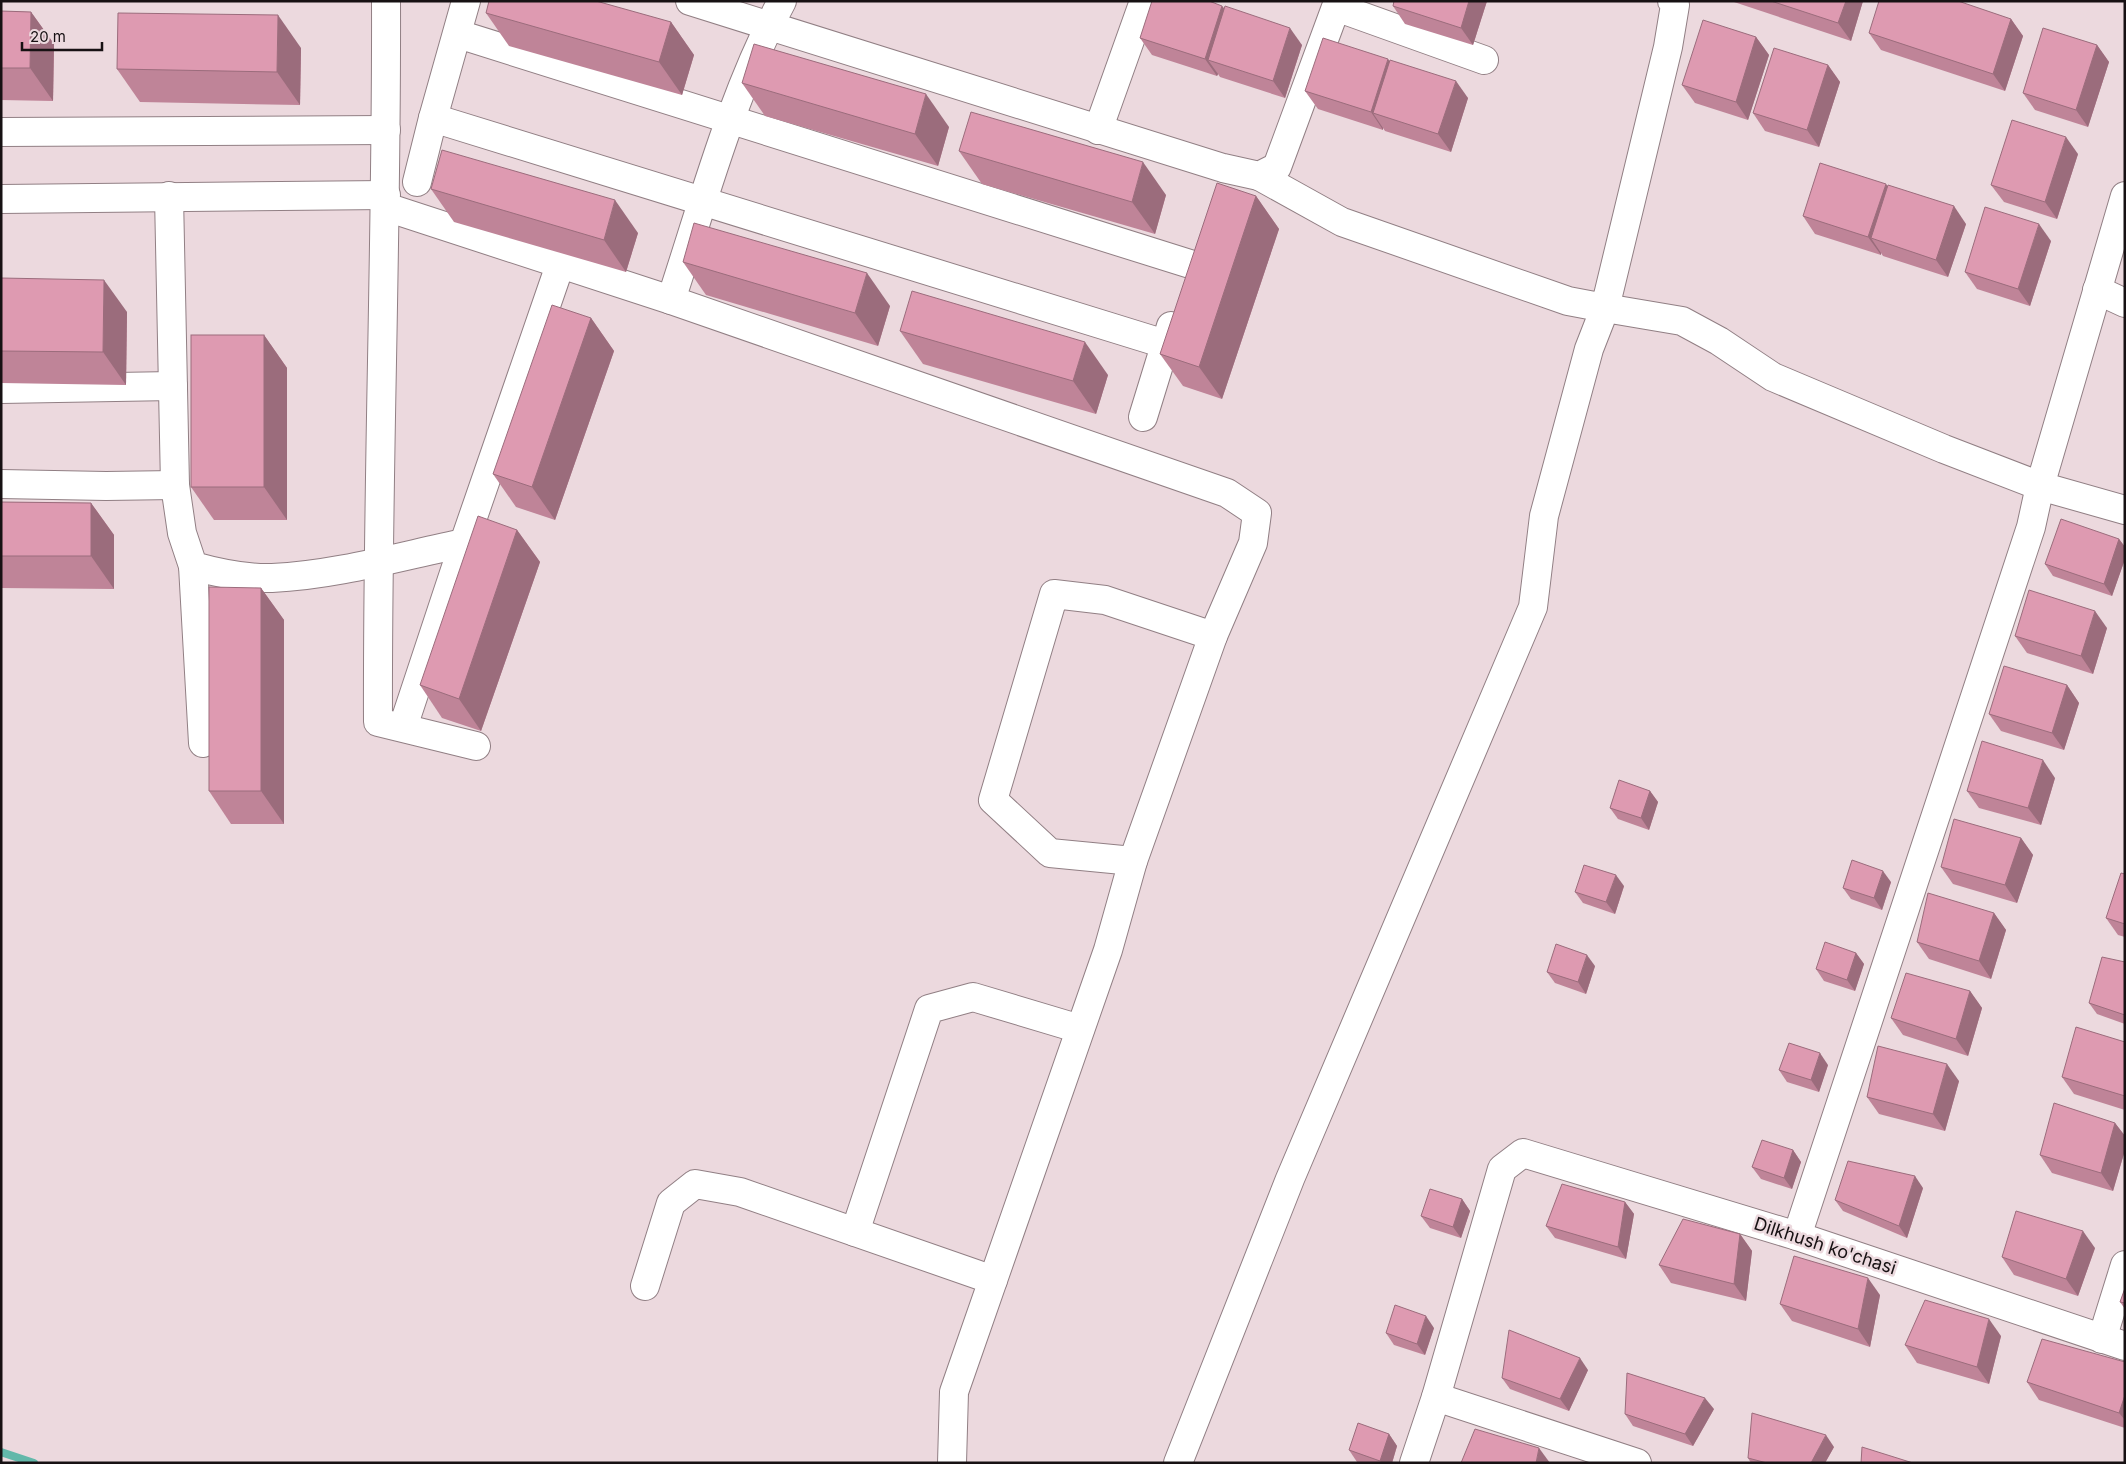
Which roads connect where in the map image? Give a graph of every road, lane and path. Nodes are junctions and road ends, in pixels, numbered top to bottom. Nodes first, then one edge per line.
1 (386, 1) edge
2 (466, 1) edge
3 (690, 1) edge
4 (782, 1) edge
5 (1144, 1) edge
6 (1672, 1) edge
7 (1331, 3) edge
8 (768, 27) junction
9 (458, 34) junction
10 (1484, 60) dead end
11 (433, 118) junction
12 (731, 120) junction
13 (386, 130) junction
14 (1098, 130) junction
15 (1, 132) edge
16 (1223, 168) junction
17 (1259, 176) junction
18 (417, 182) dead end
19 (1214, 194) edge
20 (169, 196) junction
21 (2125, 196) edge
22 (1, 199) edge
23 (386, 201) junction
24 (704, 201) junction
25 (1199, 238) edge
26 (1190, 264) junction
27 (560, 265) junction
28 (2097, 290) junction
29 (671, 300) junction
30 (2125, 303) edge
31 (1605, 308) junction
32 (1166, 344) junction
33 (173, 386) junction
34 (1, 389) edge
35 (1143, 417) dead end
36 (1, 484) edge
37 (175, 485) junction
38 (2040, 486) junction
39 (2123, 503) edge
40 (464, 543) junction
41 (378, 561) junction
42 (193, 566) junction
43 (1213, 636) junction
44 (402, 727) junction
45 (203, 743) dead end
46 (476, 746) dead end
47 (1133, 861) junction
48 (1080, 1029) junction
49 (855, 1232) junction
50 (1797, 1236) junction
51 (2125, 1265) edge
52 (993, 1280) junction
53 (645, 1286) dead end
54 (2114, 1342) edge
55 (1436, 1398) junction
56 (952, 1463) edge
57 (1178, 1463) edge
58 (1414, 1463) edge
59 (1637, 1463) edge

1 - 13 street
2 - 9 street
3 - 8 street
4 - 8 street
5 - 14 street
6 - 31 street
7 - 10 street
7 - 17 street
8 - 12 street
8 - 14 street
9 - 11 street
9 - 12 street
11 - 18 street
11 - 24 street
12 - 24 street
12 - 26 street
13 - 15 street
13 - 23 street
14 - 16 street
16 - 17 street
16 - 19 street
17 - 31 street
20 - 22 street
20 - 23 street
20 - 33 street
21 - 28 street
23 - 27 street
23 - 41 street
24 - 29 street
24 - 32 street
25 - 26 street
26 - 32 street
27 - 29 street
27 - 40 street
28 - 30 street
28 - 38 street
29 - 43 street
31 - 38 street
31 - 57 street
32 - 35 street
33 - 34 street
33 - 37 street
36 - 37 street
37 - 42 street
38 - 39 street
38 - 50 street
40 - 41 street
40 - 44 street
41 - 42 street
41 - 44 street
42 - 45 street
43 - 47 street
43 - 47 street
44 - 46 street
47 - 48 street
48 - 49 street
48 - 52 street
49 - 52 street
49 - 53 street
50 - 54 street, Dilkhush ko'chasi
50 - 55 street, Dilkhush ko'chasi
51 - 54 street
52 - 56 street
55 - 58 street
55 - 59 street

